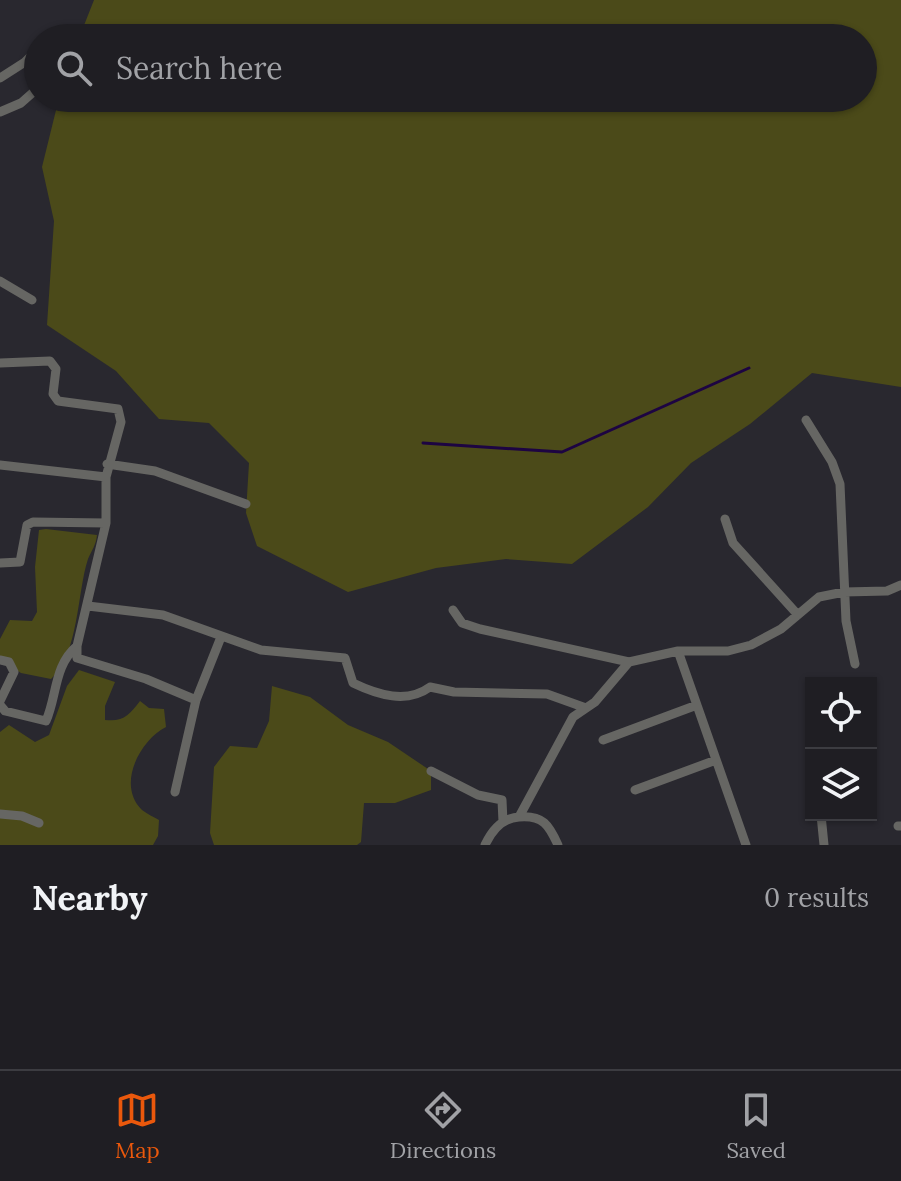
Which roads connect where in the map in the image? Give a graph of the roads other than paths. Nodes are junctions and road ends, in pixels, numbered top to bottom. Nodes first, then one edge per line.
1 (24, 63) edge
2 (0, 78) edge
3 (24, 100) edge
4 (0, 112) edge
5 (0, 281) edge
6 (32, 300) dead end
7 (0, 363) edge
8 (806, 420) dead end
9 (107, 464) junction
10 (0, 465) edge
11 (106, 477) junction
12 (246, 504) dead end
13 (725, 519) dead end
14 (106, 523) junction
15 (0, 563) edge
16 (901, 585) edge
17 (844, 592) junction
18 (88, 606) junction
19 (453, 610) dead end
20 (798, 615) junction
21 (221, 637) junction
22 (77, 646) junction
23 (678, 651) junction
24 (0, 660) edge
25 (629, 662) junction
26 (855, 664) dead end
27 (196, 700) junction
28 (0, 703) edge
29 (697, 705) junction
30 (586, 708) junction
31 (603, 740) dead end
32 (716, 760) junction
33 (431, 771) dead end
34 (635, 790) dead end
35 (175, 792) dead end
36 (0, 814) edge
37 (519, 817) junction
38 (822, 821) edge
39 (503, 822) junction
40 (39, 823) dead end
41 (485, 845) edge
42 (558, 845) edge
43 (746, 845) edge
44 (824, 845) edge

1 - 2 street
3 - 4 street
5 - 6 street
7 - 9 street
8 - 17 street
9 - 11 street
9 - 12 street
10 - 11 street
11 - 14 street
13 - 20 street
14 - 15 street
14 - 18 street
16 - 17 street
17 - 20 street
17 - 26 street
18 - 21 street
18 - 22 street
19 - 25 street
20 - 23 street
21 - 27 street
21 - 30 street
22 - 27 street
22 - 28 street
23 - 25 street
23 - 29 street
24 - 28 street
25 - 30 street
27 - 35 street
29 - 31 street
29 - 32 street
30 - 37 street
32 - 34 street
32 - 43 street
33 - 39 street
36 - 40 street
37 - 39 street
37 - 42 street
38 - 44 street
39 - 41 street

